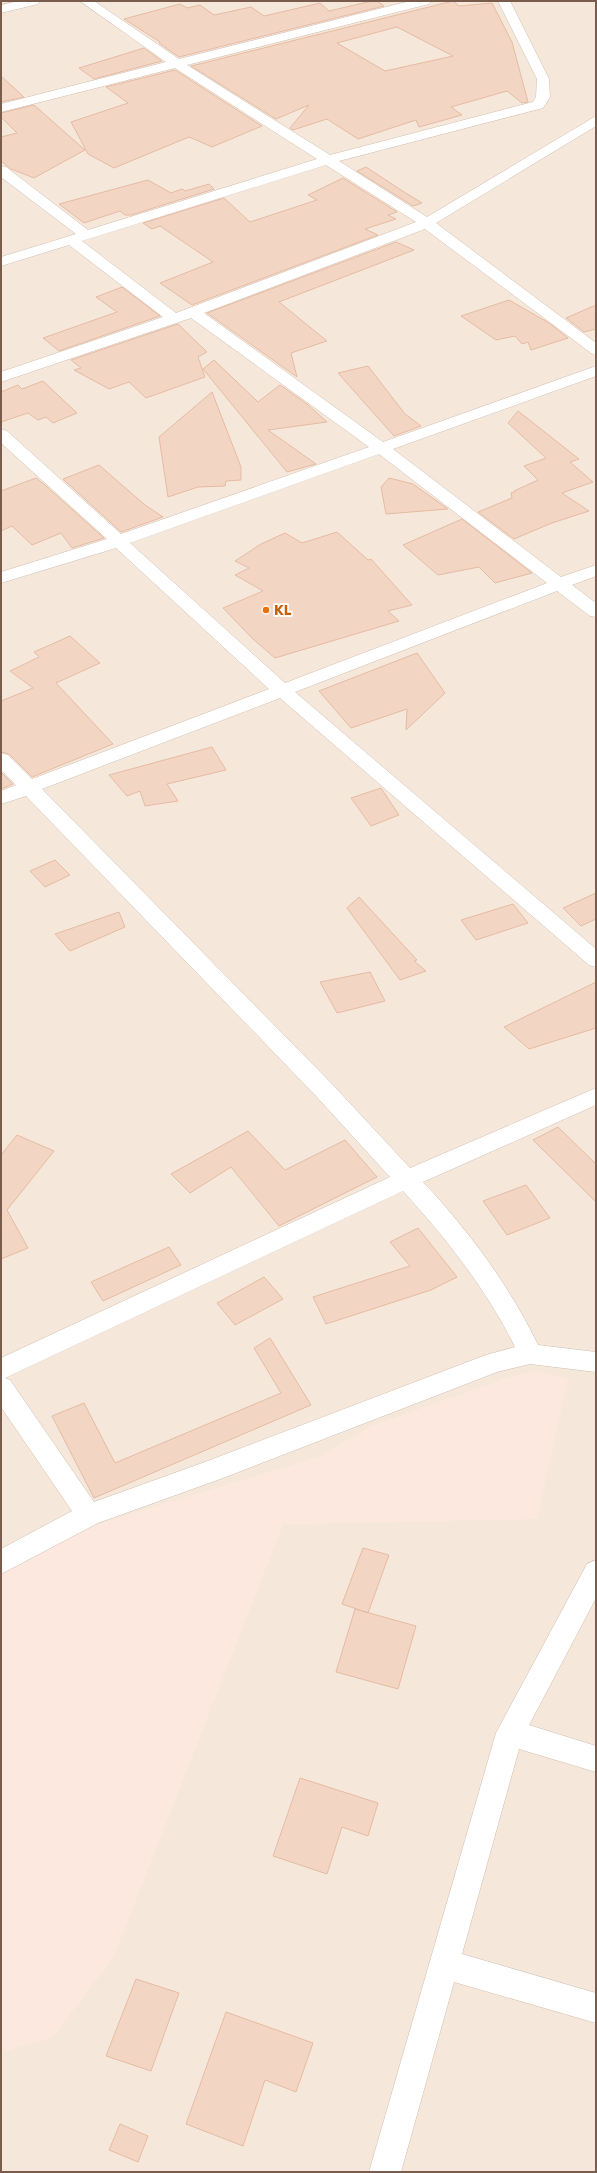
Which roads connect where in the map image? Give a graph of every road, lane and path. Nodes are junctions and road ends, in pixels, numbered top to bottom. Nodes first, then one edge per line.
1 (34, 1) edge
2 (86, 1) edge
3 (425, 1) edge
4 (504, 1) edge
5 (1, 9) edge
6 (177, 64) junction
7 (1, 108) edge
8 (596, 120) edge
9 (327, 160) junction
10 (1, 170) edge
11 (427, 223) junction
12 (87, 236) junction
13 (71, 240) junction
14 (1, 262) edge
15 (192, 312) junction
16 (173, 318) junction
17 (596, 350) edge
18 (596, 371) edge
19 (1, 377) edge
20 (1, 434) edge
21 (381, 448) junction
22 (119, 541) junction
23 (596, 570) edge
24 (1, 578) edge
25 (560, 584) junction
26 (596, 612) edge
27 (283, 691) junction
28 (1, 759) edge
29 (29, 788) junction
30 (1, 798) edge
31 (596, 960) edge
32 (596, 1096) edge
33 (407, 1179) junction
34 (530, 1354) junction
35 (596, 1362) edge
36 (1, 1369) edge
37 (1, 1388) edge
38 (89, 1515) junction
39 (1, 1562) edge
40 (596, 1572) edge
41 (510, 1733) junction
42 (596, 1758) edge
43 (444, 1964) junction
44 (596, 2008) edge
45 (385, 2172) edge

1 - 5 street
2 - 6 street
3 - 6 street
4 - 9 street
6 - 7 street
6 - 9 street
8 - 11 street
9 - 11 street
9 - 12 street
10 - 12 street
11 - 15 street
11 - 17 street
12 - 13 street
13 - 14 street
13 - 16 street
15 - 16 street
15 - 21 street
16 - 19 street
18 - 21 street
20 - 22 street
21 - 22 street
21 - 25 street
22 - 24 street
22 - 27 street
23 - 25 street
25 - 26 street
25 - 27 street
27 - 29 street
27 - 31 street
28 - 29 street
29 - 30 street
29 - 33 street
32 - 33 street
33 - 34 street
33 - 36 street
34 - 35 street
34 - 38 street
37 - 38 street
38 - 39 street
40 - 41 street
41 - 42 street
41 - 43 street
43 - 44 street
43 - 45 street

